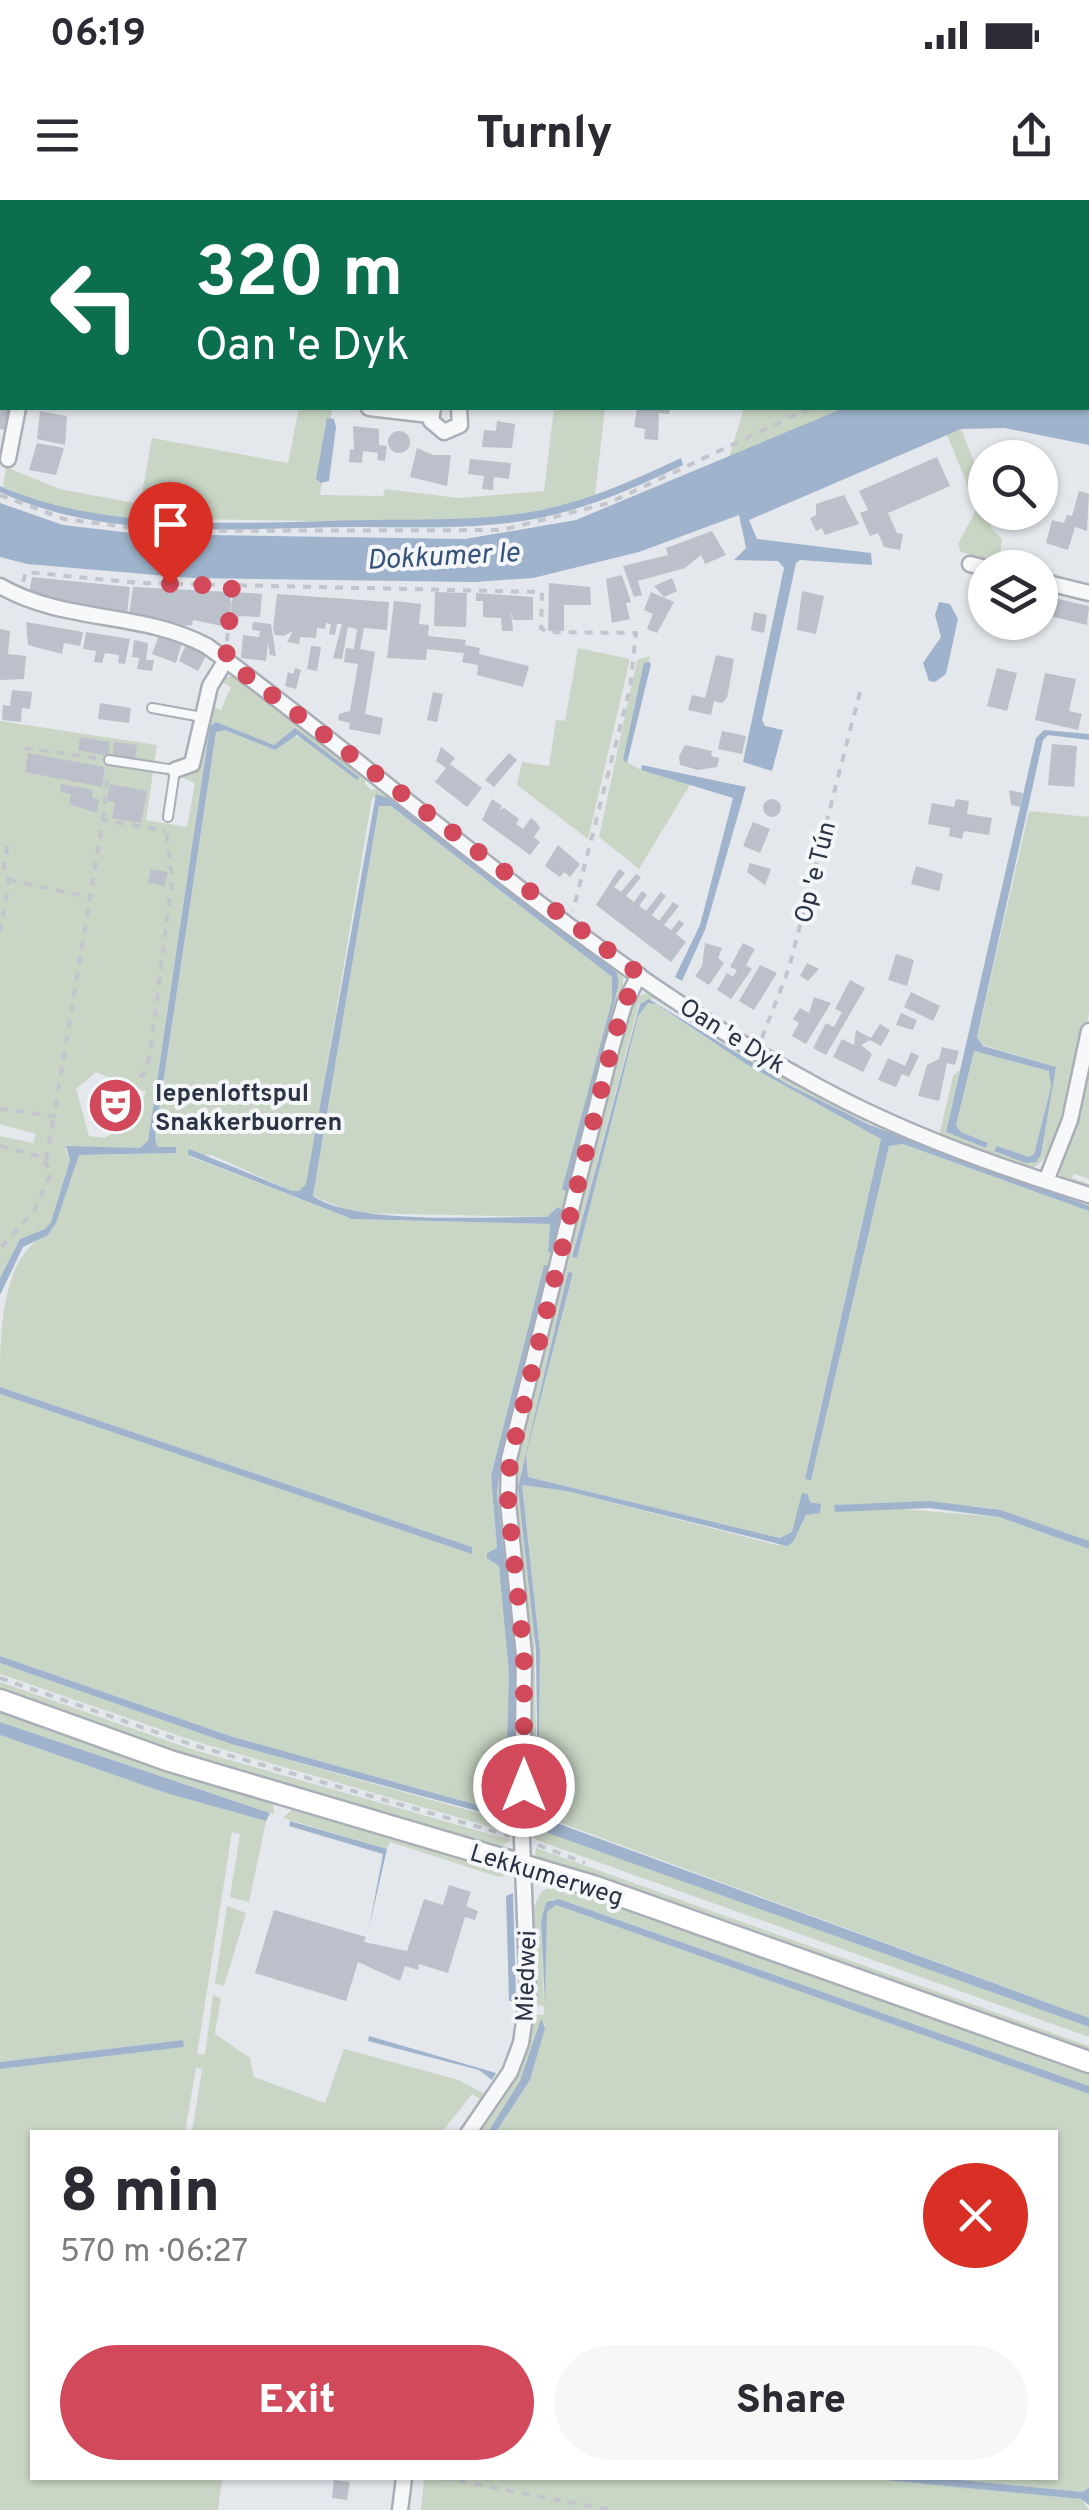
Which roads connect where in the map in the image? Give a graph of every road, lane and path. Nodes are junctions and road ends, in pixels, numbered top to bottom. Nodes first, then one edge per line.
1 (18, 410) edge
2 (460, 410) edge
3 (806, 410) edge
4 (432, 411) edge
5 (8, 459) dead end
6 (0, 495) edge
7 (1058, 585) edge
8 (0, 586) edge
9 (232, 586) junction
10 (1089, 592) edge
11 (18, 596) junction
12 (226, 660) junction
13 (861, 688) dead end
14 (152, 708) dead end
15 (202, 717) junction
16 (25, 748) dead end
17 (110, 760) junction
18 (175, 770) junction
19 (168, 817) joint
20 (104, 820) junction
21 (166, 831) junction
22 (8, 842) dead end
23 (9, 880) junction
24 (90, 897) junction
25 (566, 921) junction
26 (0, 932) edge
27 (639, 974) junction
28 (1089, 1031) edge
29 (757, 1052) junction
30 (126, 1086) dead end
31 (0, 1110) edge
32 (54, 1116) junction
33 (0, 1146) edge
34 (46, 1160) junction
35 (1046, 1182) junction
36 (1089, 1195) edge
37 (0, 1248) edge
38 (0, 1700) edge
39 (524, 1864) junction
40 (1089, 2062) edge
41 (471, 2130) edge
42 (404, 2480) edge
43 (454, 2480) edge
44 (400, 2510) edge
45 (612, 2510) edge

1 - 5 street
2 - 4 street
3 - 6 path
7 - 10 street
8 - 11 street, Oan 'e Dyk
9 - 11 path
9 - 12 path
9 - 25 path
11 - 12 street, Oan 'e Dyk
12 - 15 street
12 - 25 street, Oan 'e Dyk
13 - 29 path, Op 'e Tún
14 - 15 lane
15 - 18 street
16 - 17 path
17 - 18 lane
17 - 20 path
18 - 19 lane
19 - 21 path
20 - 21 path
20 - 24 path
21 - 30 path
22 - 23 path
23 - 24 path
23 - 26 path
24 - 32 path
25 - 27 street, Oan 'e Dyk
27 - 29 street, Oan 'e Dyk
27 - 39 street, Miedwei
28 - 35 street
29 - 35 street, Oan 'e Dyk
31 - 32 path
32 - 34 path
33 - 34 path
34 - 37 path
35 - 36 street, Oan 'e Dyk
38 - 39 main road, Lekkumerweg
39 - 40 main road, Lekkumerweg
39 - 41 street, Miedwei
42 - 44 street
43 - 45 path

